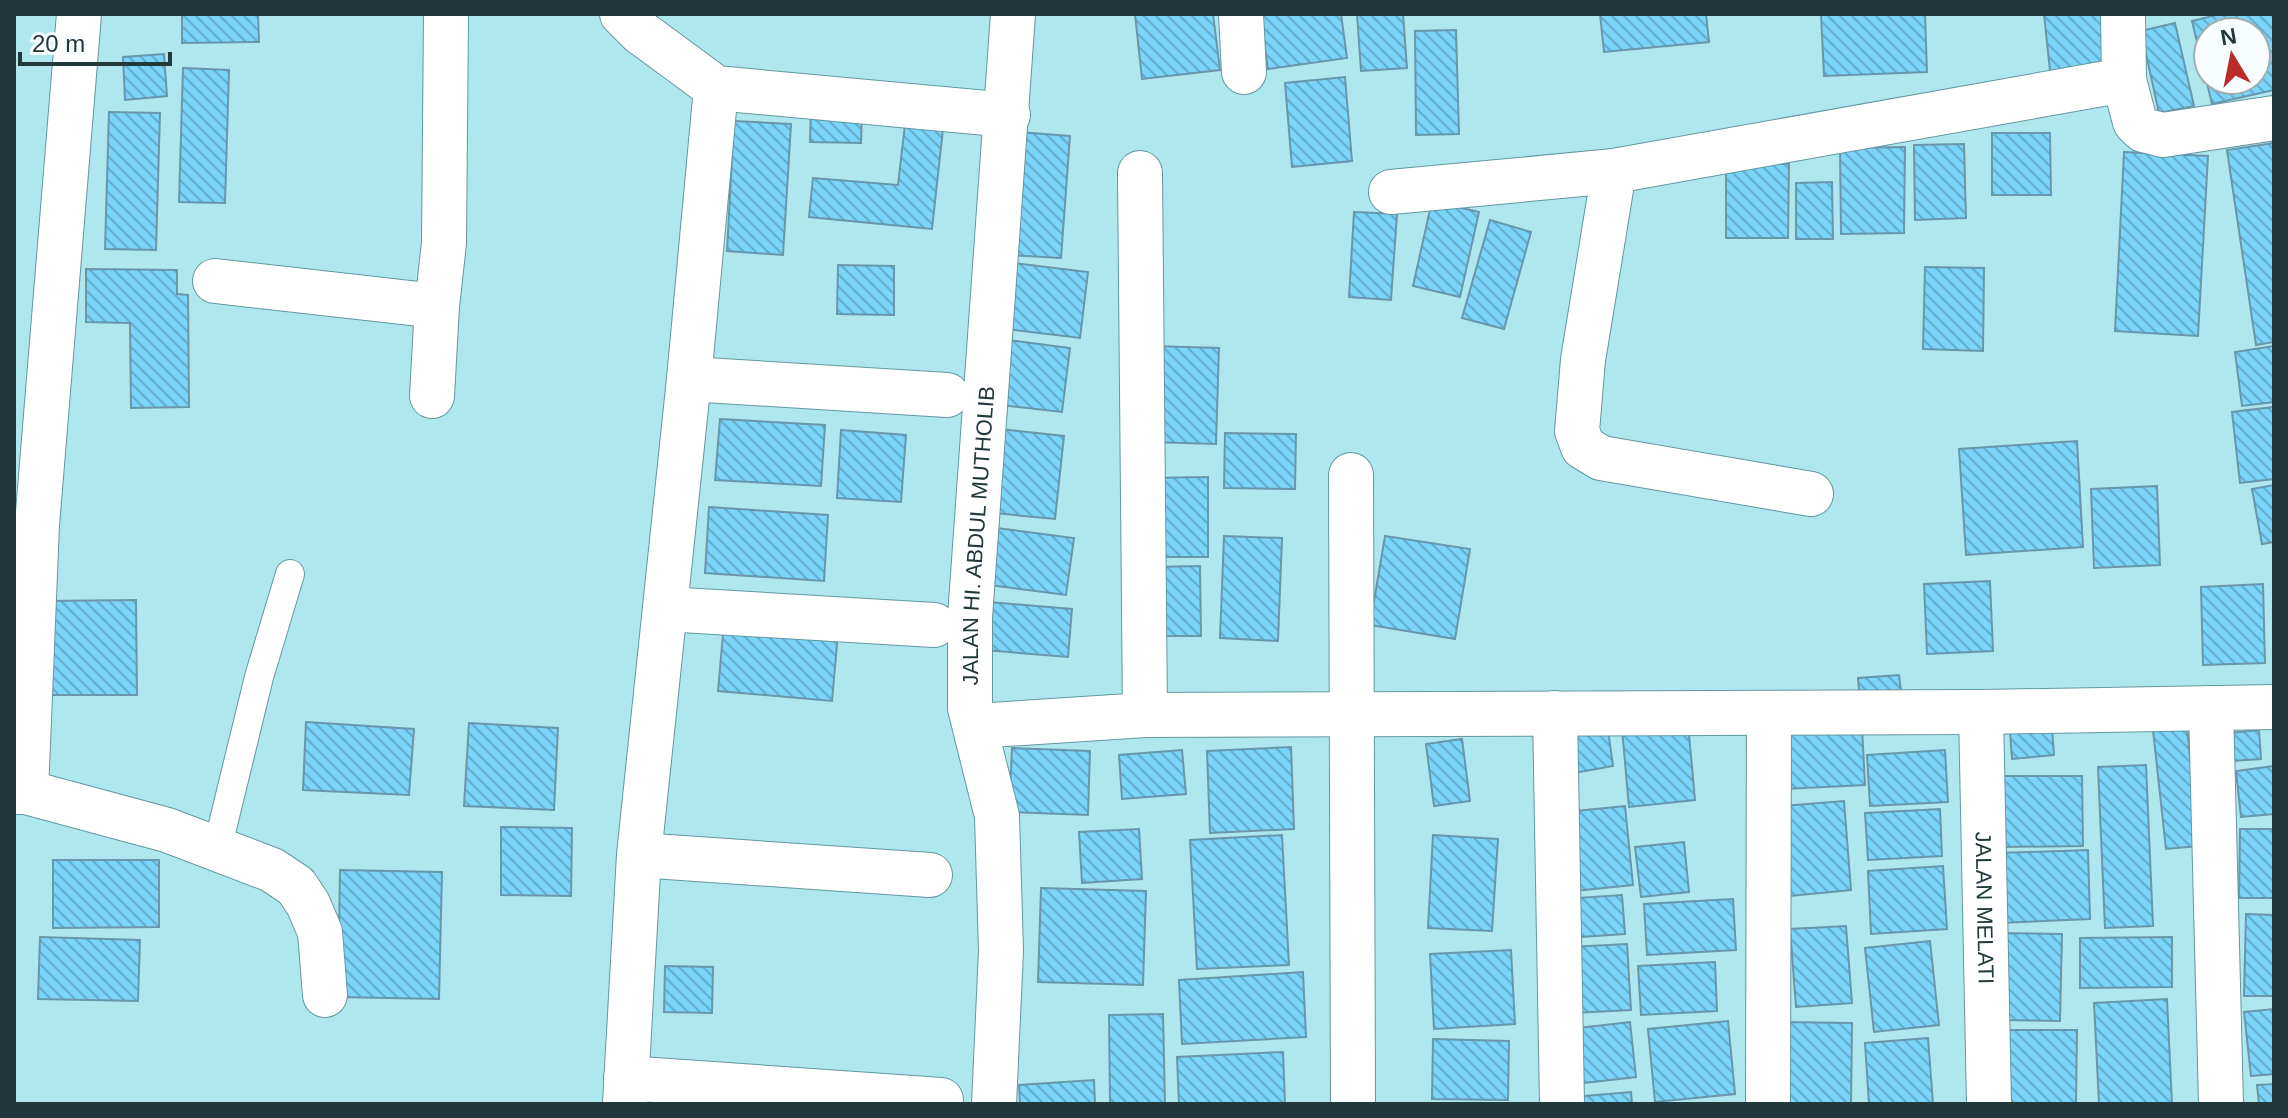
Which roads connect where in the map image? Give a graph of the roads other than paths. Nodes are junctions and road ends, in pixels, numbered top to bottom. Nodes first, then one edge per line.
1 (79, 14) edge
2 (446, 14) edge
3 (622, 14) edge
4 (1013, 14) edge
5 (1241, 14) edge
6 (2123, 14) edge
7 (1244, 72) dead end
8 (2124, 80) junction
9 (716, 88) junction
10 (1008, 115) junction
11 (2274, 118) edge
12 (1614, 171) junction
13 (1140, 173) dead end
14 (1391, 192) dead end
15 (215, 281) dead end
16 (437, 306) junction
17 (689, 379) junction
18 (947, 395) dead end
19 (432, 396) dead end
20 (1351, 475) dead end
21 (1811, 494) dead end
22 (290, 574) dead end
23 (665, 609) junction
24 (934, 625) dead end
25 (2274, 707) edge
26 (2211, 708) junction
27 (1981, 712) junction
28 (1352, 713) junction
29 (1555, 713) junction
30 (1769, 713) junction
31 (1145, 715) junction
32 (976, 726) junction
33 (20, 792) edge
34 (217, 849) junction
35 (639, 855) junction
36 (930, 875) dead end
37 (325, 995) dead end
38 (626, 1091) edge
39 (941, 1100) dead end
40 (994, 1104) edge
41 (1353, 1104) edge
42 (1562, 1104) edge
43 (1768, 1104) edge
44 (1989, 1104) edge
45 (2221, 1104) edge

1 - 33 street
2 - 16 street
3 - 9 street
4 - 10 street, JALAN HI. ABDUL MUTHOLIB
5 - 7 street
6 - 8 street
8 - 11 street
8 - 12 street
9 - 10 street
9 - 17 street
10 - 32 street, JALAN HI. ABDUL MUTHOLIB
12 - 14 street
12 - 21 street
13 - 31 street
15 - 16 street
16 - 19 street
17 - 18 street
17 - 23 street
20 - 28 street
22 - 34 lane
23 - 24 street
23 - 35 street
25 - 26 street
26 - 27 street
26 - 45 street
27 - 30 street
27 - 44 street, JALAN MELATI
28 - 29 street
28 - 31 street
28 - 41 street
29 - 30 street
29 - 42 street
30 - 43 street
31 - 32 street
32 - 40 street, JALAN HI. ABDUL MUTHOLIB
33 - 34 street
34 - 37 street
35 - 36 street
35 - 38 street
38 - 39 street

